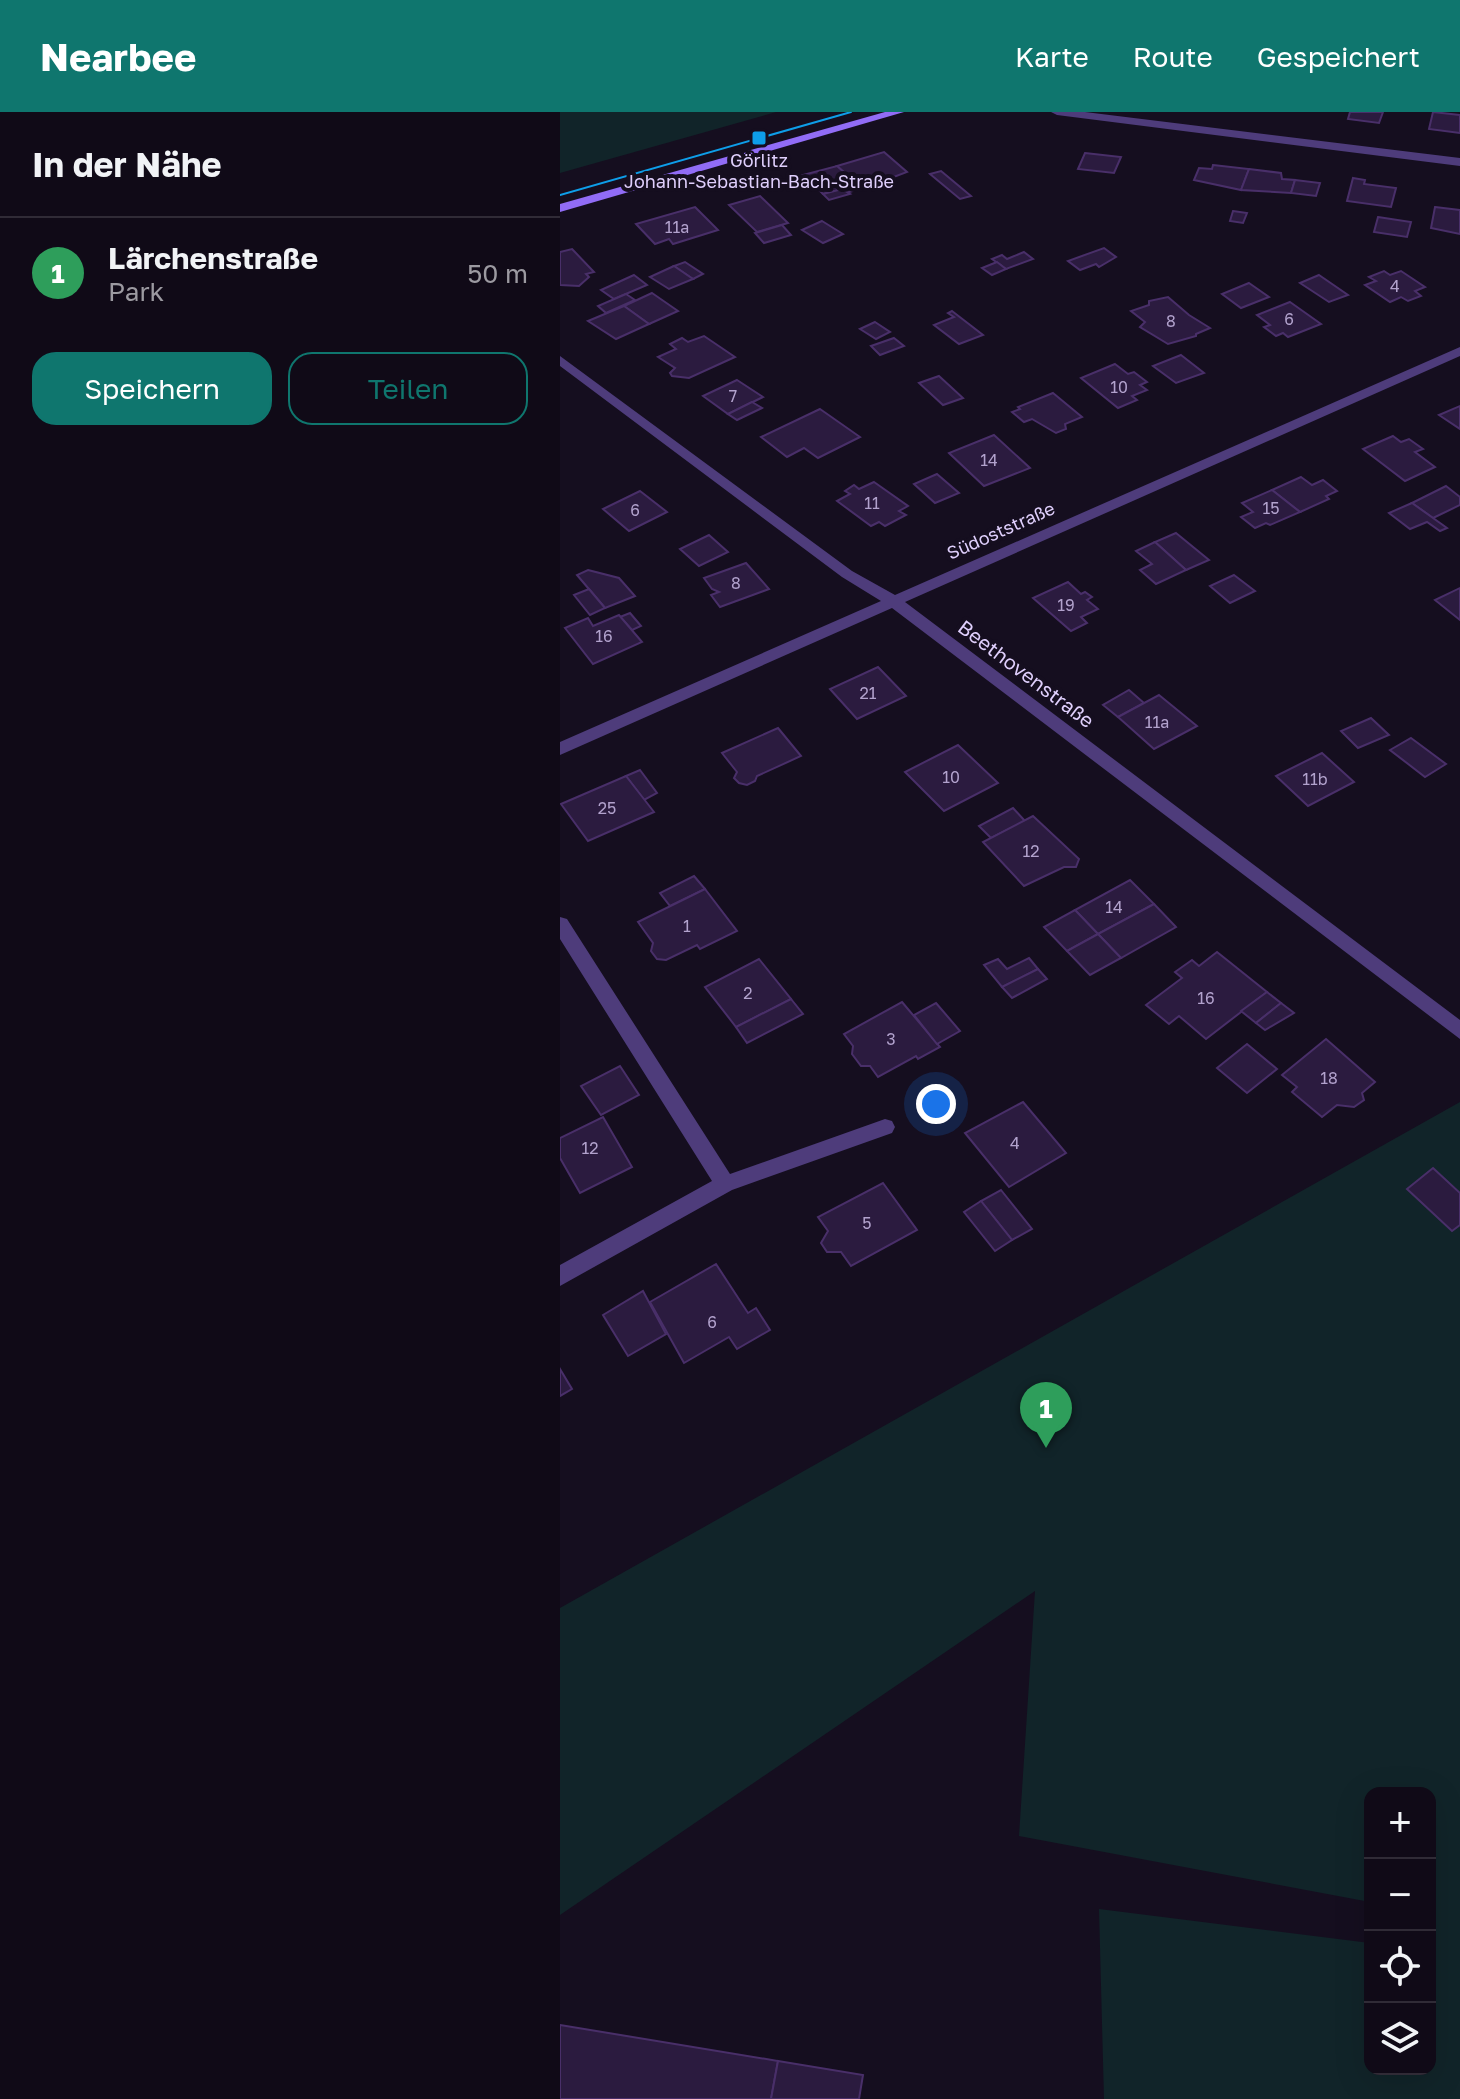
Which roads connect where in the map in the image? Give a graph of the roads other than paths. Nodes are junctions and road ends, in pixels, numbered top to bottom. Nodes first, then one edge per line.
1 (898, 112) edge
2 (1057, 112) edge
3 (1460, 162) edge
4 (560, 208) edge
5 (1460, 351) edge
6 (560, 360) edge
7 (892, 600) junction
8 (560, 749) edge
9 (560, 924) edge
10 (1460, 1031) edge
11 (885, 1127) dead end
12 (725, 1184) junction
13 (560, 1276) edge

1 - 4 main road
2 - 3 street
5 - 7 street, Südoststraße
6 - 7 street, Beethovenstraße
7 - 8 street, Südoststraße
7 - 10 street, Beethovenstraße
9 - 12 street
11 - 12 street
12 - 13 street

